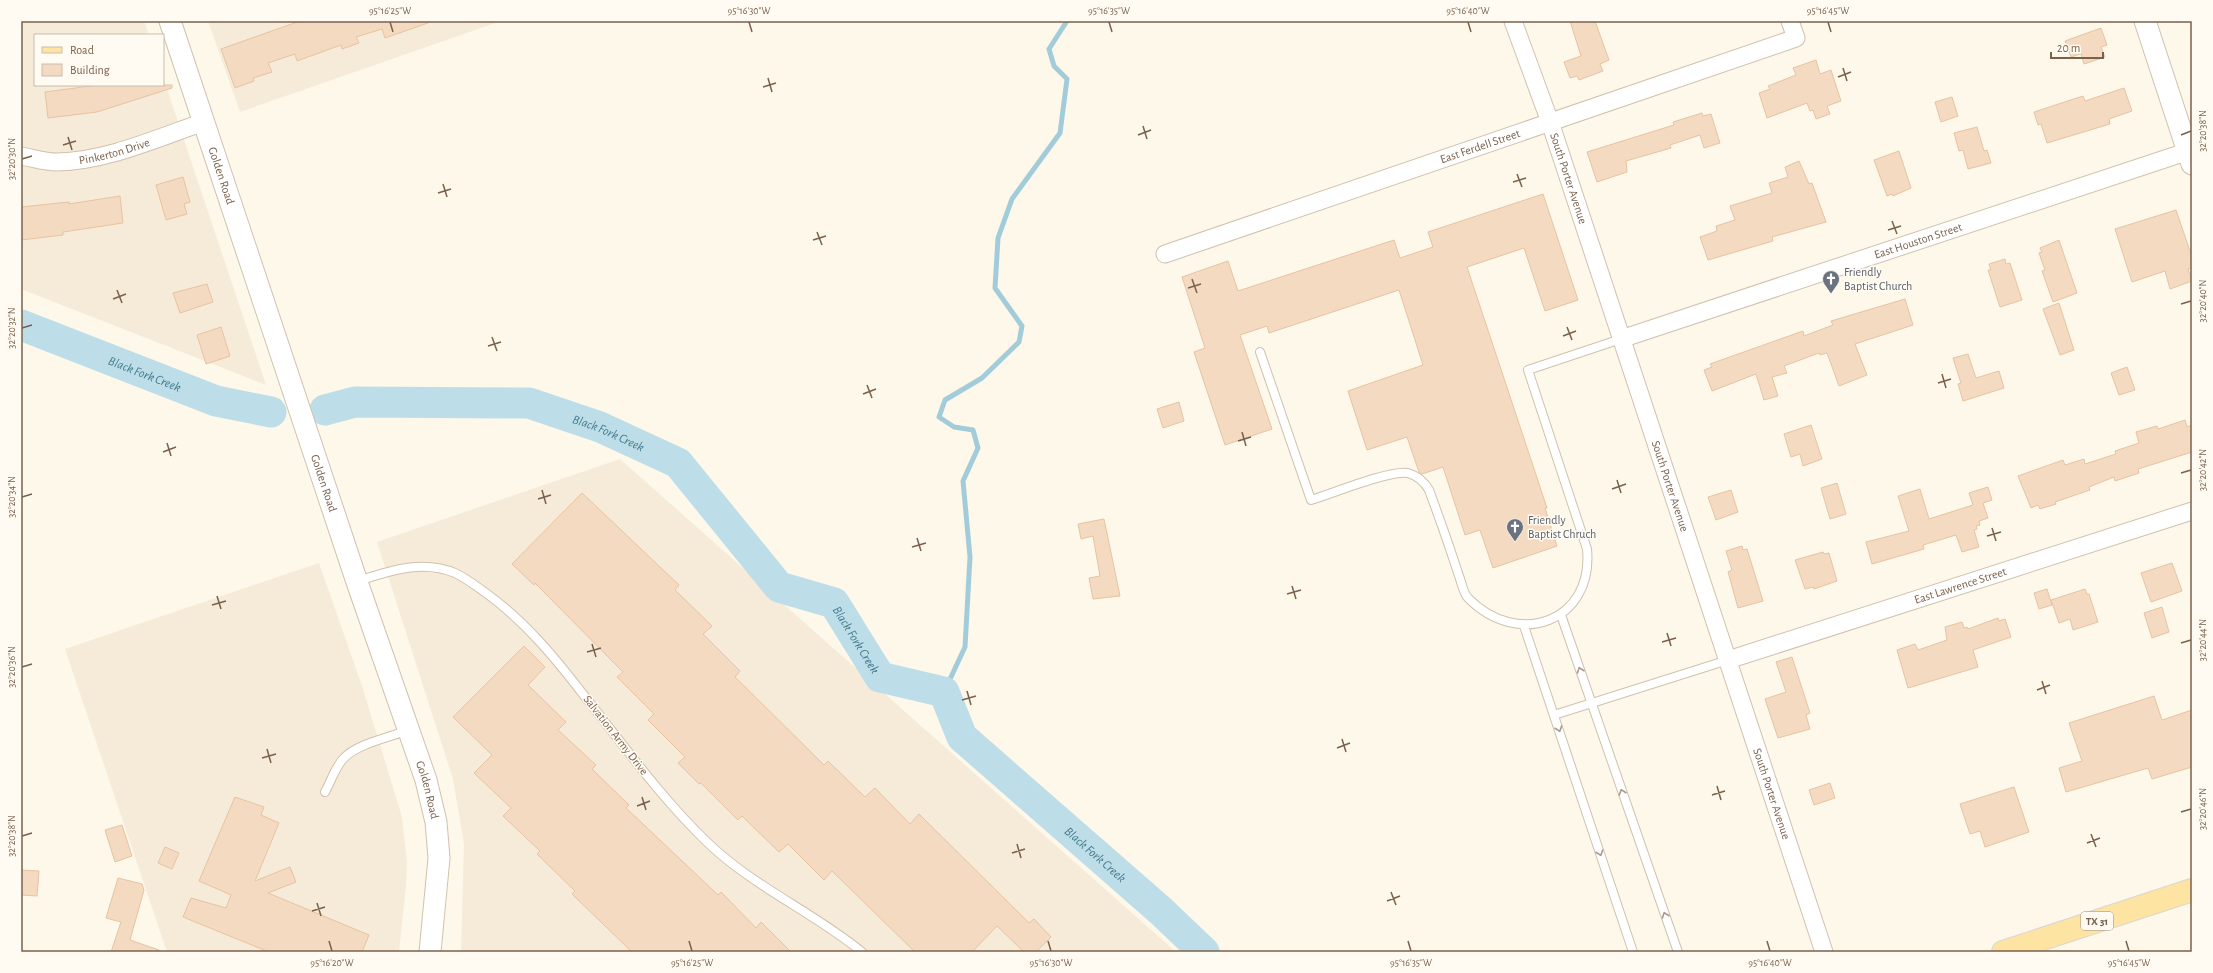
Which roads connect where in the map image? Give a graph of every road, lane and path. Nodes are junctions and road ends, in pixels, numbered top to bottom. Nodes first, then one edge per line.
1 (170, 21) edge
2 (1513, 21) edge
3 (1790, 21) edge
4 (2145, 21) edge
5 (204, 122) junction
6 (1550, 122) junction
7 (2191, 155) edge
8 (21, 156) edge
9 (1165, 254) dead end
10 (1621, 339) junction
11 (1260, 352) dead end
12 (2192, 511) edge
13 (357, 582) junction
14 (1561, 615) junction
15 (1524, 626) junction
16 (1728, 660) junction
17 (1592, 703) junction
18 (1554, 715) junction
19 (410, 730) junction
20 (325, 792) dead end
21 (2192, 890) edge
22 (430, 952) edge
23 (862, 952) edge
24 (1633, 952) edge
25 (1678, 952) edge
26 (1824, 952) edge
27 (2002, 952) edge

1 - 5 street, Golden Road
2 - 6 street, South Porter Avenue
3 - 6 street, East Ferdell Street
4 - 7 street
5 - 8 street, Pinkerton Drive
5 - 13 street, Golden Road
6 - 9 street, East Ferdell Street
6 - 10 street, South Porter Avenue
7 - 10 street, East Houston Street
10 - 14 lane
10 - 16 street, South Porter Avenue
11 - 15 lane
12 - 16 street, East Lawrence Street
13 - 19 street, Golden Road
13 - 23 lane, Salvation Army Drive
14 - 15 lane
17 -> 14 lane
15 - 18 lane
16 - 17 lane
16 - 26 street, South Porter Avenue
17 - 18 lane
25 -> 17 lane
18 -> 24 lane
19 - 20 lane
19 - 22 street, Golden Road
21 - 27 main road, TX 31

